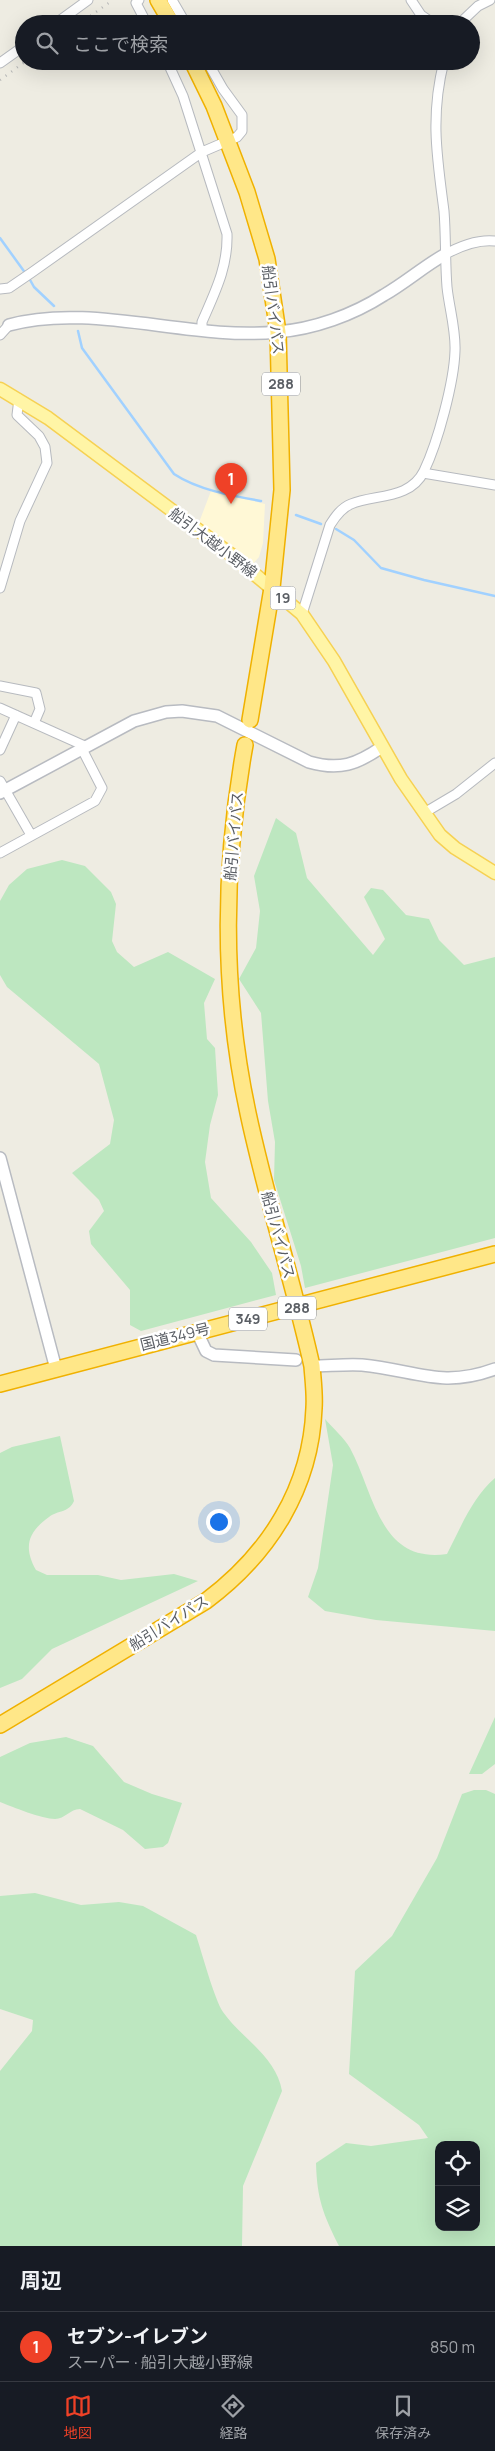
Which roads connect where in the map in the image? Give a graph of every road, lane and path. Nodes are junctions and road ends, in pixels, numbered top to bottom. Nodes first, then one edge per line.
1 (88, 0) edge
2 (139, 0) edge
3 (158, 0) edge
4 (172, 0) edge
5 (411, 0) edge
6 (490, 0) edge
7 (67, 15) edge
8 (142, 15) edge
9 (167, 15) edge
10 (181, 15) edge
11 (421, 15) edge
12 (468, 15) edge
13 (15, 52) edge
14 (0, 63) edge
15 (171, 70) edge
16 (196, 70) edge
17 (212, 70) edge
18 (442, 70) edge
19 (228, 142) junction
20 (202, 152) junction
21 (495, 241) edge
22 (444, 254) junction
23 (0, 289) edge
24 (9, 325) joint
25 (202, 330) junction
26 (278, 332) junction
27 (0, 335) edge
28 (0, 389) edge
29 (19, 399) junction
30 (423, 472) junction
31 (495, 485) edge
32 (0, 588) edge
33 (272, 588) junction
34 (302, 614) junction
35 (0, 686) edge
36 (0, 708) edge
37 (16, 715) junction
38 (250, 720) dead end
39 (34, 723) junction
40 (245, 745) dead end
41 (382, 747) junction
42 (84, 748) junction
43 (0, 750) edge
44 (495, 763) edge
45 (2, 788) edge
46 (424, 813) junction
47 (32, 835) junction
48 (0, 853) edge
49 (495, 873) edge
50 (0, 1158) edge
51 (495, 1254) edge
52 (297, 1306) junction
53 (198, 1332) junction
54 (296, 1360) dead end
55 (312, 1366) junction
56 (56, 1369) junction
57 (495, 1369) edge
58 (0, 1384) edge
59 (0, 1724) edge

1 - 7 street
2 - 8 street
3 - 9 highway
4 - 10 street
5 - 11 street
6 - 12 street
13 - 14 street
15 - 20 street
16 - 19 highway, 船引バイパス / 288
17 - 19 street
18 - 22 street
19 - 20 street
19 - 26 highway, 船引バイパス / 288
20 - 23 street
20 - 25 street
21 - 22 street
22 - 26 street
22 - 30 street
24 - 25 street
24 - 27 street
25 - 26 street
26 - 33 highway, 船引バイパス / 288
28 - 29 main road, 船引大越小野線 / 19
29 - 32 street
29 - 33 main road, 船引大越小野線 / 19
30 - 31 street
30 - 34 street
33 - 34 main road, 船引大越小野線 / 19
33 - 38 highway, 船引バイパス / 288
34 - 41 main road, 船引大越小野線 / 19
35 - 39 street
36 - 37 street
37 - 39 street
37 - 43 street
39 - 42 street
40 - 52 highway, 船引バイパス / 288
41 - 42 street
41 - 46 main road, 船引大越小野線 / 19
42 - 45 street
42 - 47 street
44 - 46 street
45 - 47 street
46 - 49 main road, 船引大越小野線 / 19
47 - 48 street
50 - 56 street
51 - 52 highway, 国道349号 / 349
52 - 53 highway, 国道349号 / 349
52 - 55 highway, 船引バイパス / 288
53 - 54 street
53 - 56 highway, 国道349号 / 349
55 - 57 street
55 - 59 highway, 船引バイパス / 288
56 - 58 highway, 国道349号 / 349

